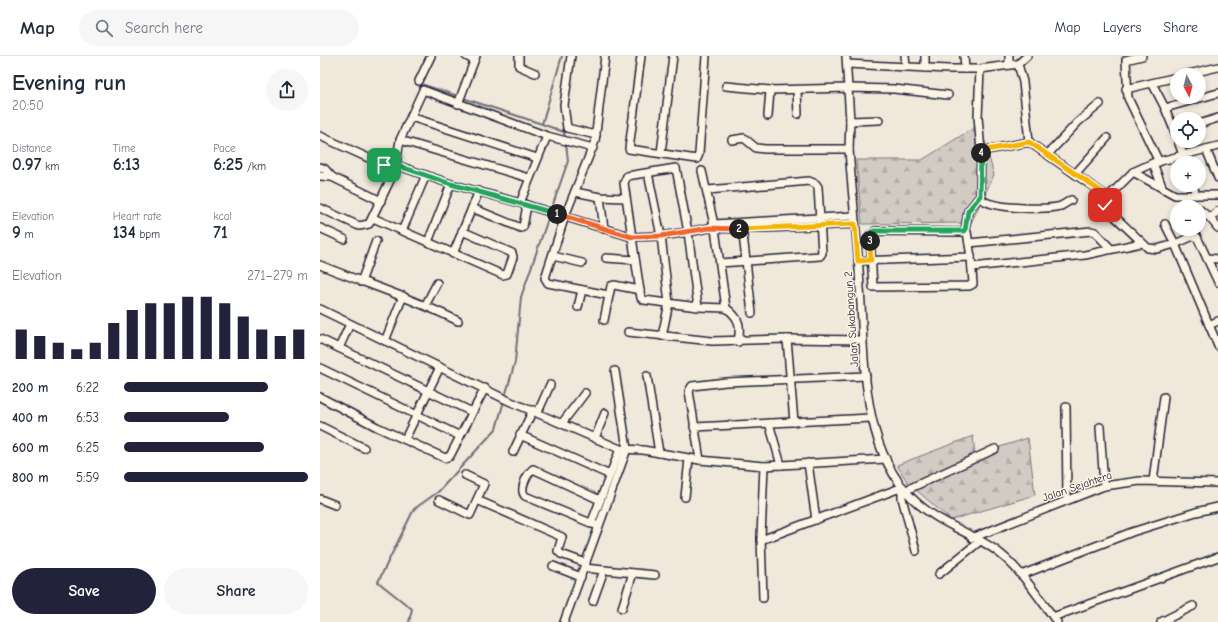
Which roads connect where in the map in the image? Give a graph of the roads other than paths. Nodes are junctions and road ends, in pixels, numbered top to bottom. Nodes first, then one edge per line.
1 (431, 56) edge
2 (466, 56) edge
3 (519, 56) edge
4 (571, 56) edge
5 (605, 56) edge
6 (641, 56) edge
7 (673, 56) edge
8 (706, 56) edge
9 (846, 56) edge
10 (905, 56) edge
11 (925, 56) edge
12 (964, 56) edge
13 (1009, 56) edge
14 (1027, 56) edge
15 (1142, 56) edge
16 (475, 58) edge
17 (1126, 58) edge
18 (847, 64) junction
19 (1018, 64) junction
20 (1009, 65) junction
21 (906, 67) junction
22 (1218, 67) edge
23 (925, 68) junction
24 (965, 69) junction
25 (980, 69) junction
26 (1206, 70) edge
27 (535, 73) dead end
28 (1170, 79) edge
29 (419, 81) dead end
30 (1152, 83) junction
31 (726, 86) dead end
32 (848, 88) junction
33 (1126, 89) junction
34 (770, 90) junction
35 (797, 90) junction
36 (1218, 93) edge
37 (948, 95) dead end
38 (460, 99) junction
39 (1100, 104) dead end
40 (1165, 108) junction
41 (798, 114) dead end
42 (768, 116) dead end
43 (411, 117) junction
44 (1218, 118) edge
45 (1170, 119) edge
46 (879, 120) dead end
47 (850, 121) junction
48 (1206, 122) edge
49 (596, 135) junction
50 (320, 136) edge
51 (547, 136) junction
52 (1107, 138) dead end
53 (400, 140) junction
54 (732, 140) dead end
55 (1029, 142) junction
56 (1218, 146) edge
57 (591, 148) junction
58 (1181, 148) edge
59 (849, 149) junction
60 (1206, 149) junction
61 (981, 151) junction
62 (661, 153) junction
63 (1048, 154) junction
64 (1184, 155) junction
65 (537, 158) junction
66 (1156, 163) junction
67 (320, 167) edge
68 (395, 167) junction
69 (702, 171) dead end
70 (1134, 172) junction
71 (648, 173) junction
72 (1075, 174) junction
73 (426, 175) junction
74 (320, 176) edge
75 (332, 177) junction
76 (529, 178) junction
77 (1218, 178) edge
78 (451, 184) junction
79 (1163, 189) junction
80 (708, 190) junction
81 (479, 191) junction
82 (575, 192) junction
83 (1195, 192) edge
84 (1196, 195) junction
85 (1218, 195) edge
86 (980, 196) junction
87 (1108, 196) junction
88 (1182, 196) junction
89 (600, 197) junction
90 (625, 198) junction
91 (1072, 200) dead end
92 (1187, 200) edge
93 (381, 201) junction
94 (525, 205) junction
95 (320, 208) edge
96 (472, 208) junction
97 (1218, 211) edge
98 (1206, 215) edge
99 (563, 216) junction
100 (854, 216) junction
101 (373, 218) junction
102 (1210, 218) junction
103 (820, 219) junction
104 (855, 224) junction
105 (1165, 224) dead end
106 (742, 226) junction
107 (713, 227) junction
108 (820, 227) junction
109 (320, 228) edge
110 (1218, 228) edge
111 (604, 229) junction
112 (402, 231) junction
113 (965, 231) junction
114 (462, 232) junction
115 (688, 232) junction
116 (661, 236) junction
117 (632, 237) junction
118 (344, 239) dead end
119 (376, 241) dead end
120 (428, 242) junction
121 (969, 243) junction
122 (1141, 243) junction
123 (1176, 244) junction
124 (1111, 249) junction
125 (453, 254) junction
126 (553, 256) junction
127 (971, 257) junction
128 (606, 258) dead end
129 (1207, 258) junction
130 (1218, 259) edge
131 (635, 260) junction
132 (871, 260) junction
133 (858, 261) junction
134 (746, 262) junction
135 (582, 263) dead end
136 (720, 263) junction
137 (320, 266) edge
138 (972, 267) junction
139 (361, 282) junction
140 (1218, 282) edge
141 (437, 283) dead end
142 (873, 287) junction
143 (860, 288) junction
144 (582, 290) junction
145 (640, 290) junction
146 (608, 295) junction
147 (403, 296) junction
148 (669, 303) junction
149 (426, 304) junction
150 (698, 307) junction
151 (578, 308) dead end
152 (726, 308) junction
153 (320, 310) edge
154 (752, 314) dead end
155 (604, 320) dead end
156 (458, 321) dead end
157 (1218, 321) edge
158 (350, 324) junction
159 (1210, 325) junction
160 (628, 332) dead end
161 (662, 336) junction
162 (320, 339) edge
163 (787, 339) junction
164 (863, 340) junction
165 (385, 341) junction
166 (738, 342) junction
167 (1218, 346) edge
168 (339, 348) junction
169 (440, 367) junction
170 (320, 368) edge
171 (615, 371) dead end
172 (647, 376) dead end
173 (866, 376) junction
174 (790, 380) junction
175 (550, 385) dead end
176 (485, 388) junction
177 (428, 391) junction
178 (585, 393) dead end
179 (320, 397) edge
180 (1164, 397) dead end
181 (1066, 407) dead end
182 (535, 411) junction
183 (472, 412) junction
184 (605, 412) dead end
185 (416, 415) junction
186 (871, 418) junction
187 (794, 422) junction
188 (562, 423) junction
189 (769, 424) junction
190 (320, 426) edge
191 (694, 427) junction
192 (1100, 427) dead end
193 (520, 435) junction
194 (460, 436) junction
195 (595, 438) junction
196 (405, 439) junction
197 (364, 448) dead end
198 (624, 449) junction
199 (995, 449) dead end
200 (513, 452) dead end
201 (659, 453) junction
202 (689, 459) junction
203 (886, 459) junction
204 (700, 460) junction
205 (808, 463) junction
206 (781, 464) junction
207 (764, 466) junction
208 (465, 475) dead end
209 (610, 475) junction
210 (1153, 481) junction
211 (1218, 483) edge
212 (1104, 486) junction
213 (904, 488) junction
214 (685, 497) dead end
215 (320, 499) edge
216 (439, 500) dead end
217 (477, 500) junction
218 (600, 500) junction
219 (1067, 500) junction
220 (335, 505) dead end
221 (1218, 507) edge
222 (816, 520) junction
223 (595, 525) junction
224 (972, 538) junction
225 (761, 540) junction
226 (980, 541) junction
227 (916, 551) dead end
228 (1218, 557) edge
229 (553, 566) dead end
230 (585, 566) junction
231 (604, 570) junction
232 (633, 573) junction
233 (940, 574) dead end
234 (655, 575) dead end
235 (1021, 575) junction
236 (581, 577) junction
237 (763, 598) dead end
238 (593, 601) dead end
239 (1193, 606) dead end
240 (622, 608) dead end
241 (1055, 619) edge
242 (564, 622) edge
243 (1161, 622) edge

1 - 29 street
2 - 16 street
3 - 27 street
4 - 49 street
5 - 49 street
6 - 62 street
7 - 62 street
8 - 62 street
9 - 18 street, Jalan Sukabangun 2
10 - 21 street
11 - 23 street
12 - 24 street
13 - 20 street
14 - 19 street
15 - 17 street
16 - 38 street
17 - 33 street
18 - 21 street
18 - 32 street, Jalan Sukabangun 2
19 - 20 street
19 - 55 street
20 - 25 street
21 - 23 street
22 - 26 street
23 - 24 street
24 - 25 street
25 - 61 street
28 - 30 street
30 - 33 street
30 - 40 street
31 - 34 street
32 - 35 street
32 - 37 street
32 - 47 street, Jalan Sukabangun 2
33 - 66 street
34 - 35 street
34 - 42 street
35 - 41 street
36 - 40 street
38 - 43 street
38 - 51 street
39 - 63 street
40 - 45 street
43 - 53 street
43 - 65 street
44 - 48 street
46 - 47 street
47 - 59 street, Jalan Sukabangun 2
49 - 57 street
50 - 68 street
51 - 57 street
51 - 65 street
52 - 72 street
53 - 68 street
53 - 76 street
54 - 59 street
55 - 61 street
55 - 63 street
56 - 60 street
57 - 82 street
58 - 64 street
59 - 100 street, Jalan Sukabangun 2
60 - 64 street
60 - 77 street
61 - 86 street
63 - 72 street
64 - 66 street
65 - 76 street
66 - 70 street
66 - 79 street
67 - 75 street
68 - 73 street
68 - 93 street
69 - 80 street
70 - 79 street
70 - 87 street
71 - 90 street
71 - 115 street
71 - 116 street
72 - 87 street
73 - 78 street
73 - 112 street
74 - 75 street
75 - 93 street
76 - 94 street
78 - 81 street
78 - 120 street
79 - 88 street
80 - 103 street
80 - 107 street
81 - 94 street
81 - 96 street
82 - 89 street
82 - 99 street
83 - 84 street
84 - 85 street
84 - 88 street
86 - 91 street
86 - 113 street
87 - 122 street
88 - 92 street
89 - 90 street
89 - 111 street
90 - 117 street
93 - 101 street
94 - 96 street
94 - 99 street
95 - 101 street
96 - 114 street
97 - 102 street
98 - 102 street
99 - 111 street
99 - 126 street
100 - 103 street
100 - 104 street, Jalan Sukabangun 2
101 - 112 street
102 - 110 street
103 - 106 street
103 - 108 street
104 - 108 street
104 - 133 street, Jalan Sukabangun 2
105 - 123 street
106 - 107 street
106 - 108 street
106 - 134 street
107 - 115 street
107 - 136 street
108 - 134 street
109 - 118 street
111 - 117 street
112 - 120 street
113 - 121 street
113 - 132 street
114 - 125 street
114 - 125 street
115 - 116 street
115 - 150 street
116 - 117 street
116 - 148 street
117 - 131 street
119 - 139 street
120 - 125 street
121 - 124 street
121 - 127 street
122 - 123 street
122 - 124 street
123 - 129 street
123 - 159 street
124 - 138 street
126 - 135 street
126 - 144 street
127 - 132 street
127 - 138 street
128 - 131 street
129 - 130 street
129 - 140 street
131 - 145 street
132 - 133 street
132 - 142 street
133 - 143 street, Jalan Sukabangun 2
134 - 136 street
134 - 154 street
136 - 152 street
137 - 139 street
138 - 142 street
139 - 147 street
141 - 149 street
142 - 143 street
143 - 164 street, Jalan Sukabangun 2
144 - 146 street
144 - 151 street
145 - 146 street
145 - 148 street
146 - 155 street
147 - 149 street
147 - 165 street
148 - 150 street
148 - 161 street
149 - 156 street
150 - 152 street
152 - 166 street
153 - 158 street
157 - 159 street
158 - 165 street
158 - 168 street
159 - 167 street
160 - 161 street
161 - 166 street
162 - 168 street
163 - 164 street
163 - 166 street
163 - 174 street
164 - 173 street, Jalan Sukabangun 2
165 - 169 street
168 - 177 street
169 - 176 street
169 - 177 street
170 - 185 street
171 - 198 street
172 - 201 street
173 - 174 street
173 - 186 street, Jalan Sukabangun 2
174 - 187 street
174 - 191 street
175 - 182 street
176 - 182 street
176 - 183 street
177 - 183 street
177 - 185 street
178 - 188 street
179 - 196 street
180 - 210 street
181 - 219 street
182 - 188 street
182 - 193 street
183 - 194 street
184 - 195 street
185 - 194 street
185 - 196 street
186 - 187 street
186 - 203 street, Jalan Sukabangun 2
187 - 189 street
188 - 195 street
189 - 191 street
189 - 206 street
190 - 197 street
191 - 204 street
192 - 212 street
193 - 200 street
193 - 209 street
194 - 196 street
195 - 198 street
198 - 201 street
198 - 209 street
198 - 223 street
199 - 213 street
201 - 202 street
202 - 204 street
202 - 214 street
203 - 205 street
203 - 213 street, Jalan Sukabangun 2
204 - 207 street
205 - 206 street
205 - 222 street
206 - 207 street
207 - 225 street
208 - 217 street
209 - 218 street
210 - 211 street, Jalan Sejahtera
210 - 212 street, Jalan Sejahtera
212 - 219 street, Jalan Sejahtera
213 - 222 street
213 - 224 street, Jalan Sukabangun 2
213 - 227 street
215 - 220 street
216 - 217 street
217 - 230 street
218 - 223 street
218 - 223 street
219 - 224 street, Jalan Sejahtera
221 - 235 street
222 - 225 street
223 - 230 street
224 - 226 street, Jalan Sukabangun 2
225 - 237 street
226 - 233 street
226 - 235 street, Jalan Sukabangun 2
228 - 241 street
229 - 236 street
230 - 231 street
230 - 236 street
231 - 232 street
231 - 238 street
232 - 234 street
232 - 240 street
235 - 241 street, Jalan Sukabangun 2
236 - 242 street
239 - 243 street

